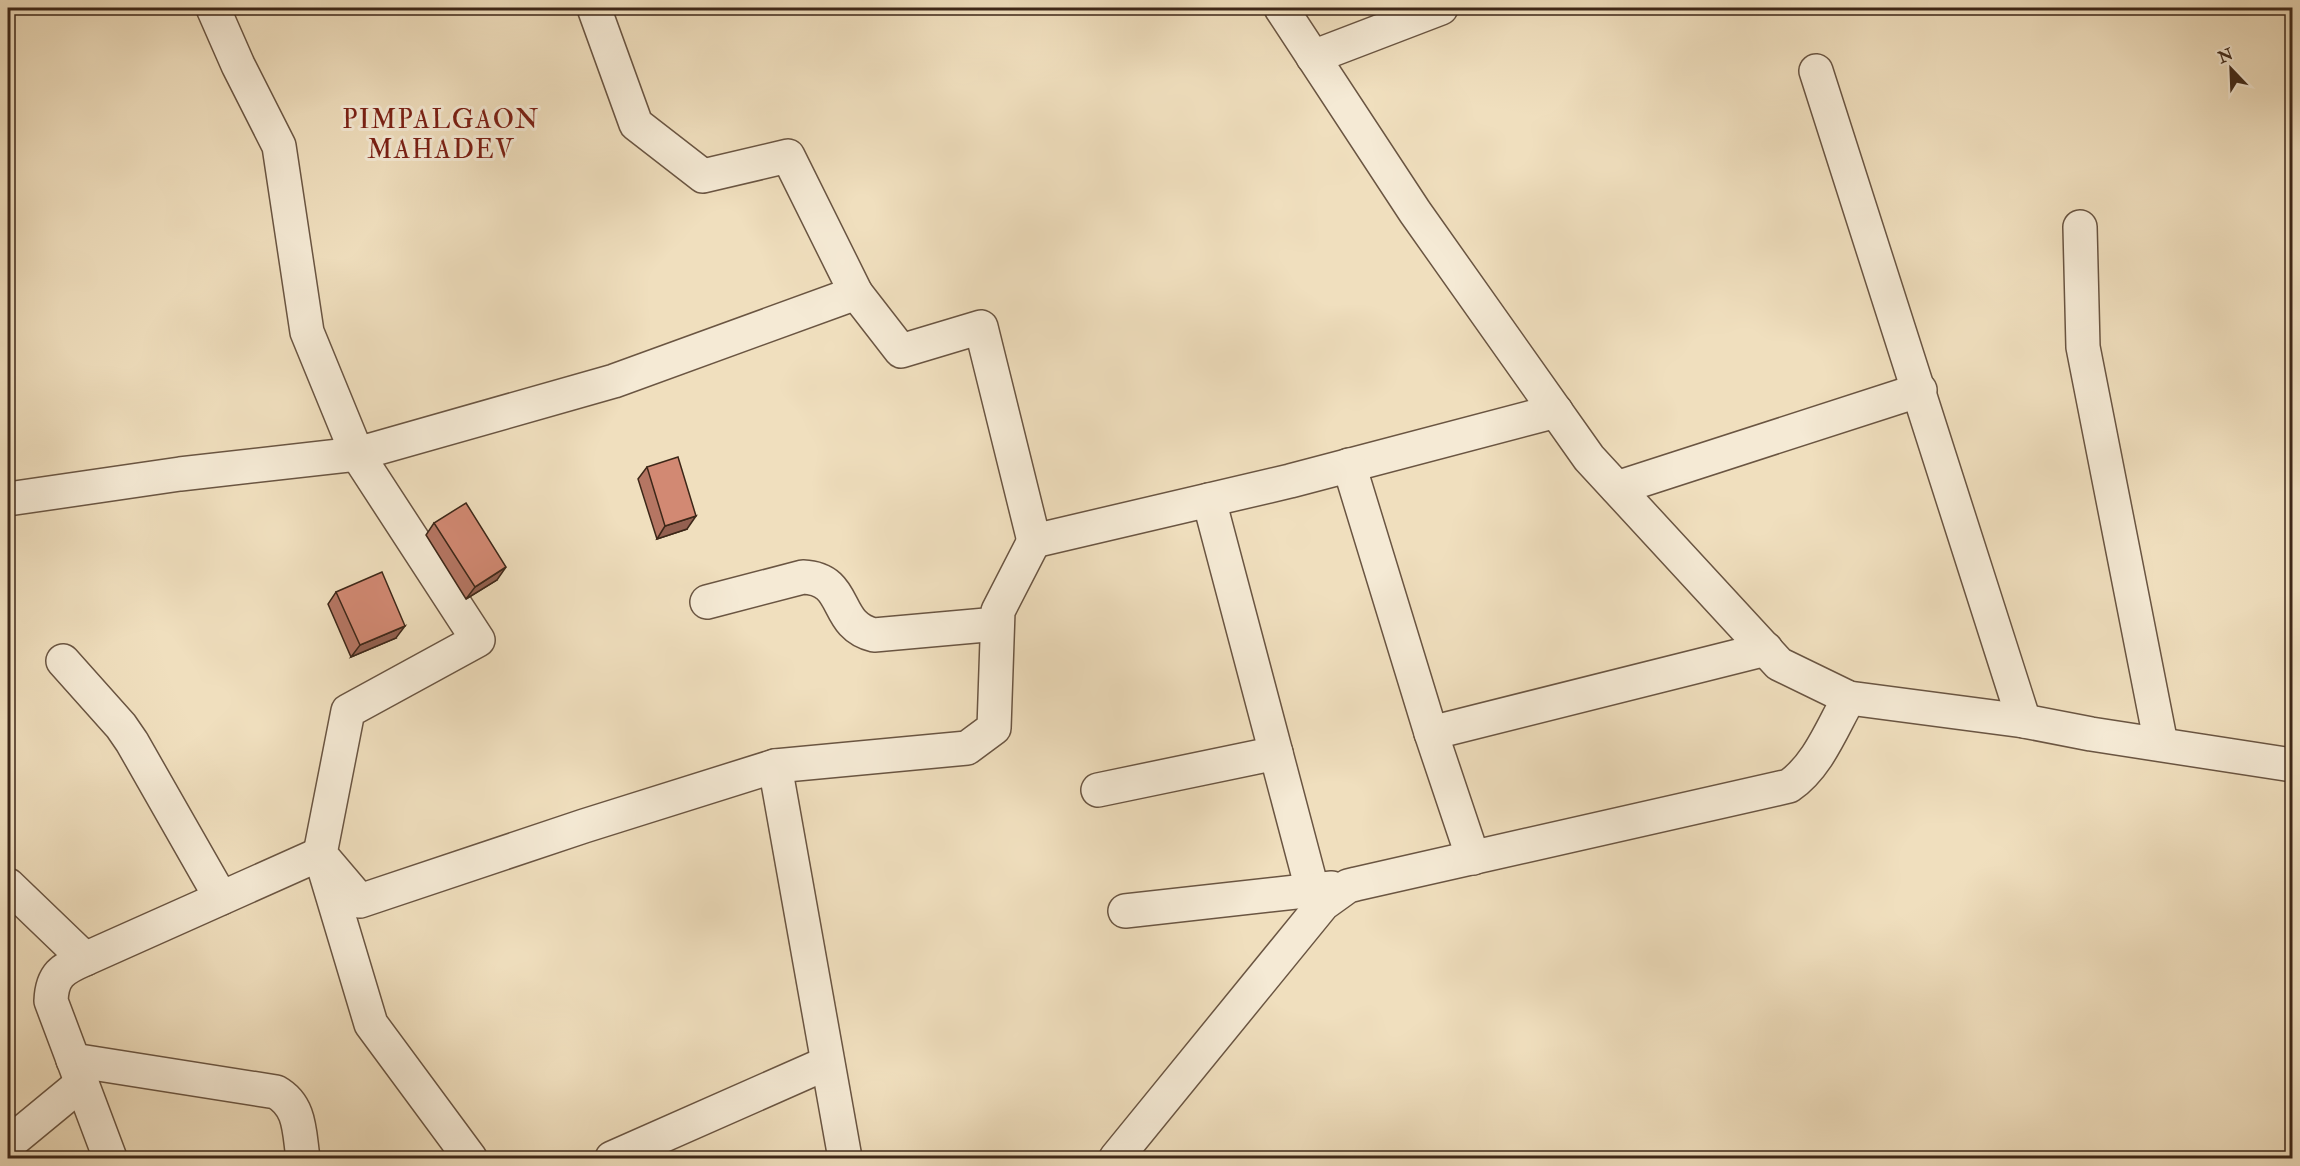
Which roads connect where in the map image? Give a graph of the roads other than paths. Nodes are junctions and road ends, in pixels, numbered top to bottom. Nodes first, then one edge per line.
1 (213, 8) edge
2 (594, 8) edge
3 (1281, 8) edge
4 (1441, 8) edge
5 (1313, 57) junction
6 (1816, 71) dead end
7 (2080, 227) dead end
8 (856, 293) junction
9 (1920, 390) junction
10 (1556, 411) junction
11 (357, 454) junction
12 (1349, 465) junction
13 (1617, 488) junction
14 (8, 499) edge
15 (1209, 500) junction
16 (1034, 542) junction
17 (707, 602) dead end
18 (997, 624) junction
19 (1766, 649) junction
20 (63, 661) dead end
21 (1849, 698) junction
22 (2024, 721) junction
23 (1431, 733) junction
24 (2161, 744) junction
25 (1276, 753) junction
26 (2292, 765) edge
27 (775, 766) junction
28 (1098, 790) dead end
29 (320, 854) junction
30 (1473, 858) junction
31 (8, 885) edge
32 (1348, 886) junction
33 (1312, 890) junction
34 (221, 898) junction
35 (1125, 911) dead end
36 (85, 959) junction
37 (827, 1063) junction
38 (78, 1072) junction
39 (8, 1144) edge
40 (625, 1156) edge
41 (110, 1158) edge
42 (303, 1158) edge
43 (470, 1158) edge
44 (845, 1158) edge
45 (1116, 1158) edge

1 - 11 street
2 - 8 street
3 - 5 street
4 - 5 street
5 - 10 street
6 - 9 street
7 - 24 street
8 - 11 street
8 - 16 street
9 - 13 street
9 - 22 street
10 - 12 street
10 - 13 street
11 - 14 street
11 - 29 street
12 - 15 street
12 - 23 street
13 - 19 street
15 - 16 street
15 - 25 street
16 - 18 street
17 - 18 street
18 - 27 street
19 - 21 street
19 - 23 street
20 - 34 street
21 - 22 street
21 - 30 street
22 - 24 street
23 - 30 street
24 - 26 street
25 - 28 street
25 - 33 street
27 - 29 street
27 - 37 street
29 - 34 street
29 - 43 street
30 - 32 street
31 - 36 street
32 - 33 street
32 - 45 street
33 - 35 street
34 - 36 street
36 - 38 street
37 - 40 street
37 - 44 street
38 - 39 street
38 - 41 street
38 - 42 street

